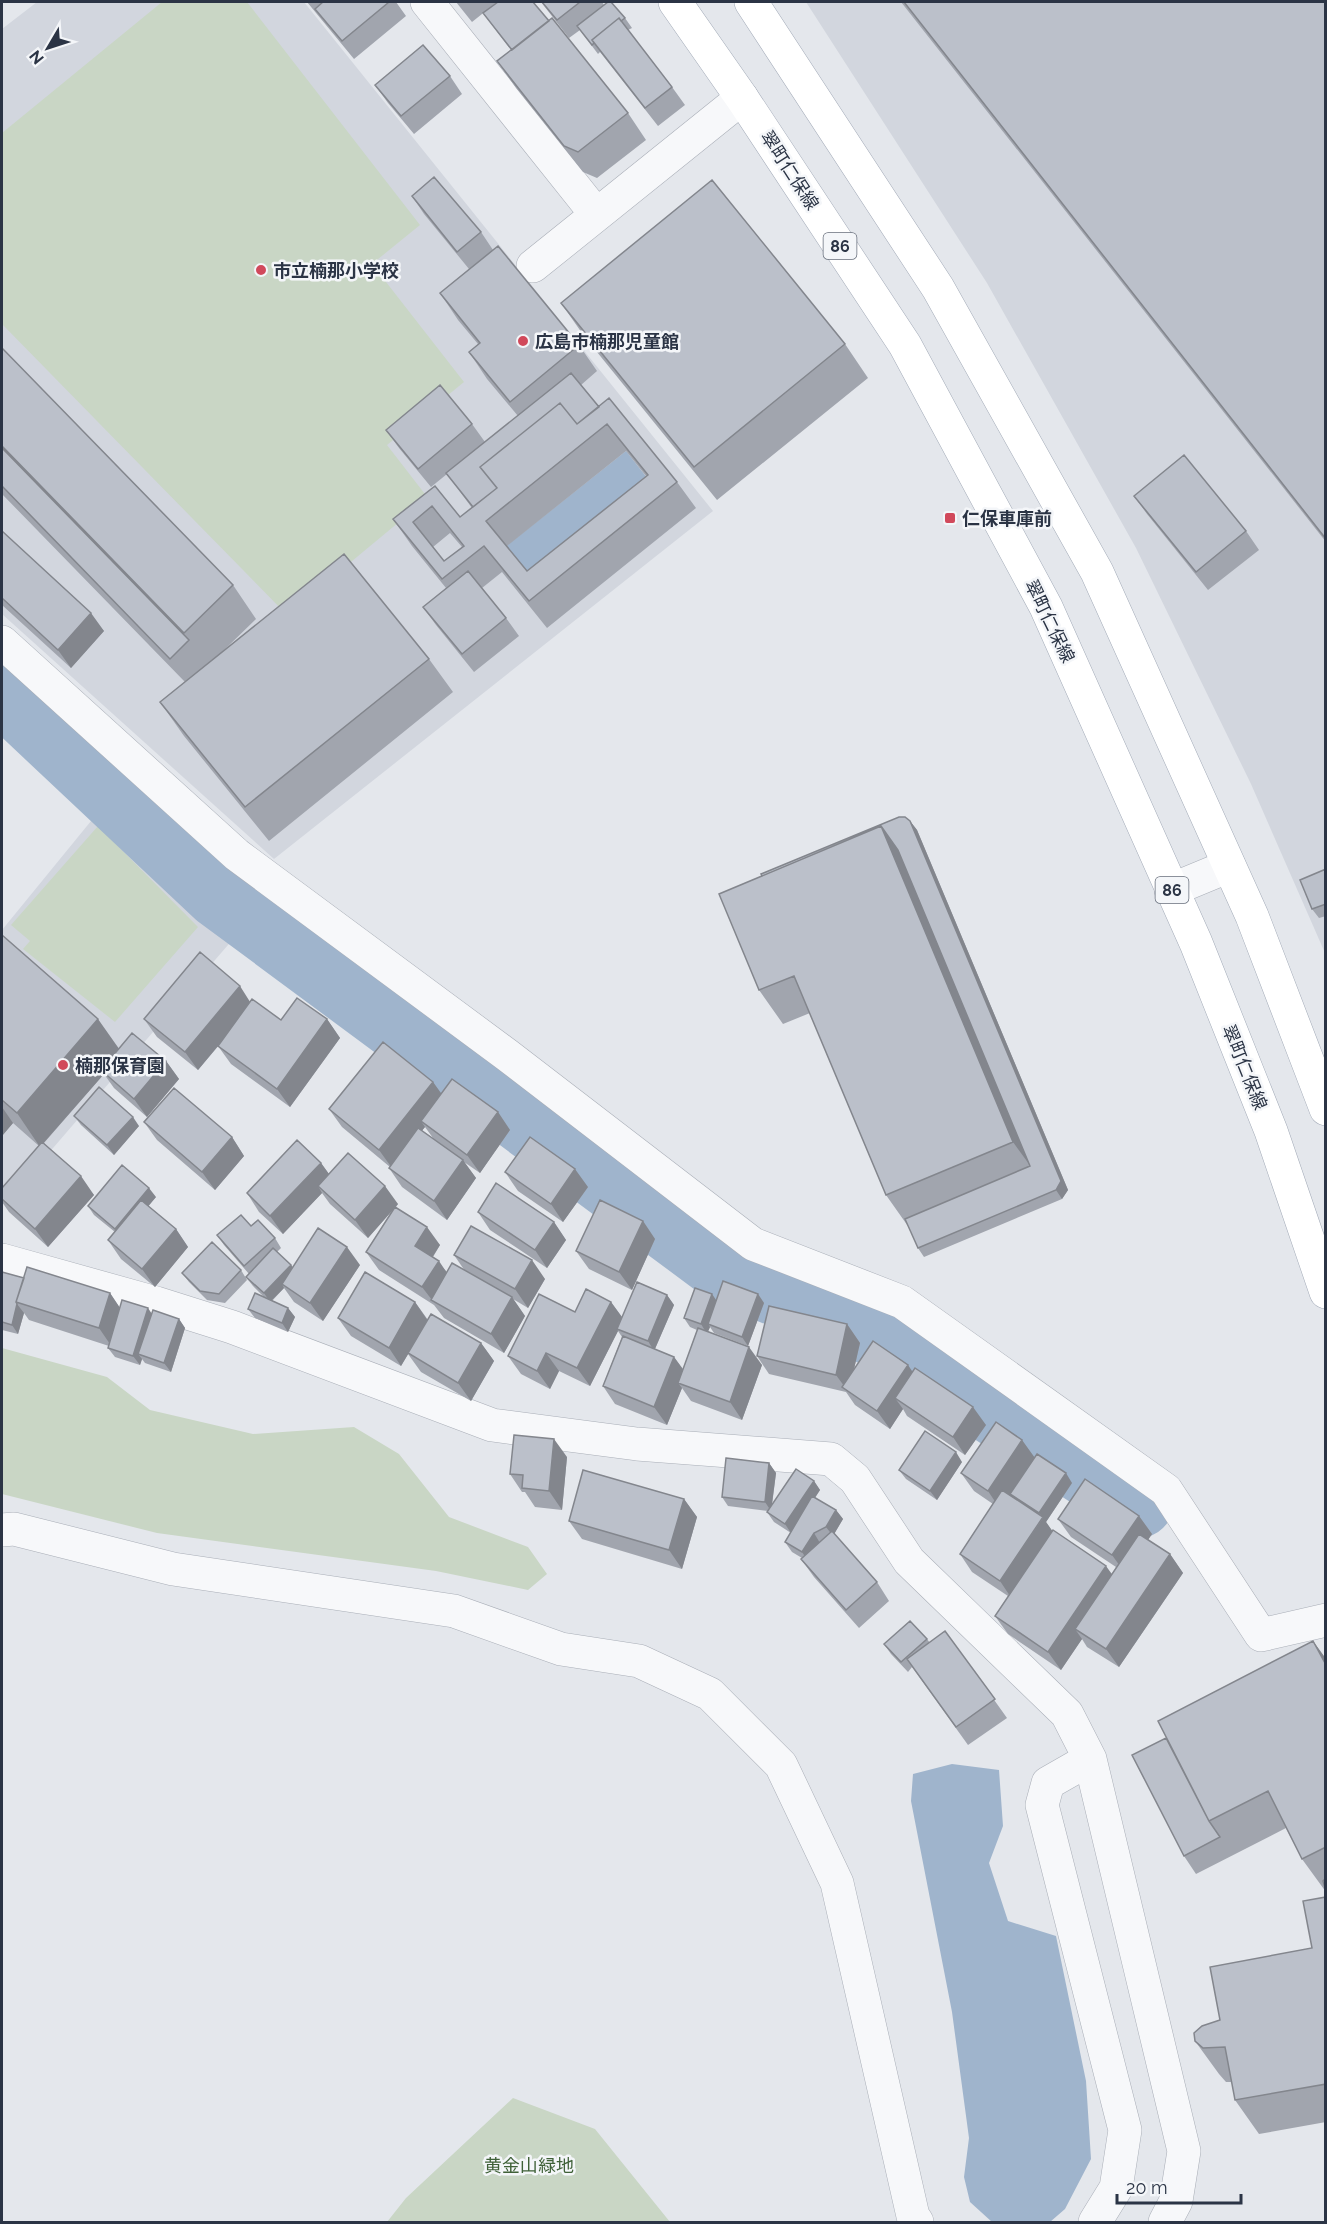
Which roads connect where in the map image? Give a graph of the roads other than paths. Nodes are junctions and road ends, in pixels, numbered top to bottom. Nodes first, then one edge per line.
1 (427, 2) edge
2 (675, 2) edge
3 (751, 2) edge
4 (742, 98) junction
5 (596, 214) junction
6 (533, 266) dead end
7 (2, 642) edge
8 (1229, 866) junction
9 (1172, 890) junction
10 (1326, 1109) edge
11 (2, 1260) edge
12 (1326, 1292) edge
13 (2, 1530) edge
14 (1326, 1620) edge
15 (1090, 1759) junction
16 (916, 2223) edge
17 (1095, 2223) edge
18 (1165, 2223) edge

1 - 5 street
2 - 4 main road, 翠町仁保線 / 86
3 - 8 main road
4 - 5 street
4 - 9 main road, 翠町仁保線 / 86
5 - 6 street
7 - 14 street
8 - 9 street
8 - 10 main road
9 - 12 main road, 翠町仁保線 / 86
11 - 15 street
13 - 16 street
15 - 17 street
15 - 18 street

